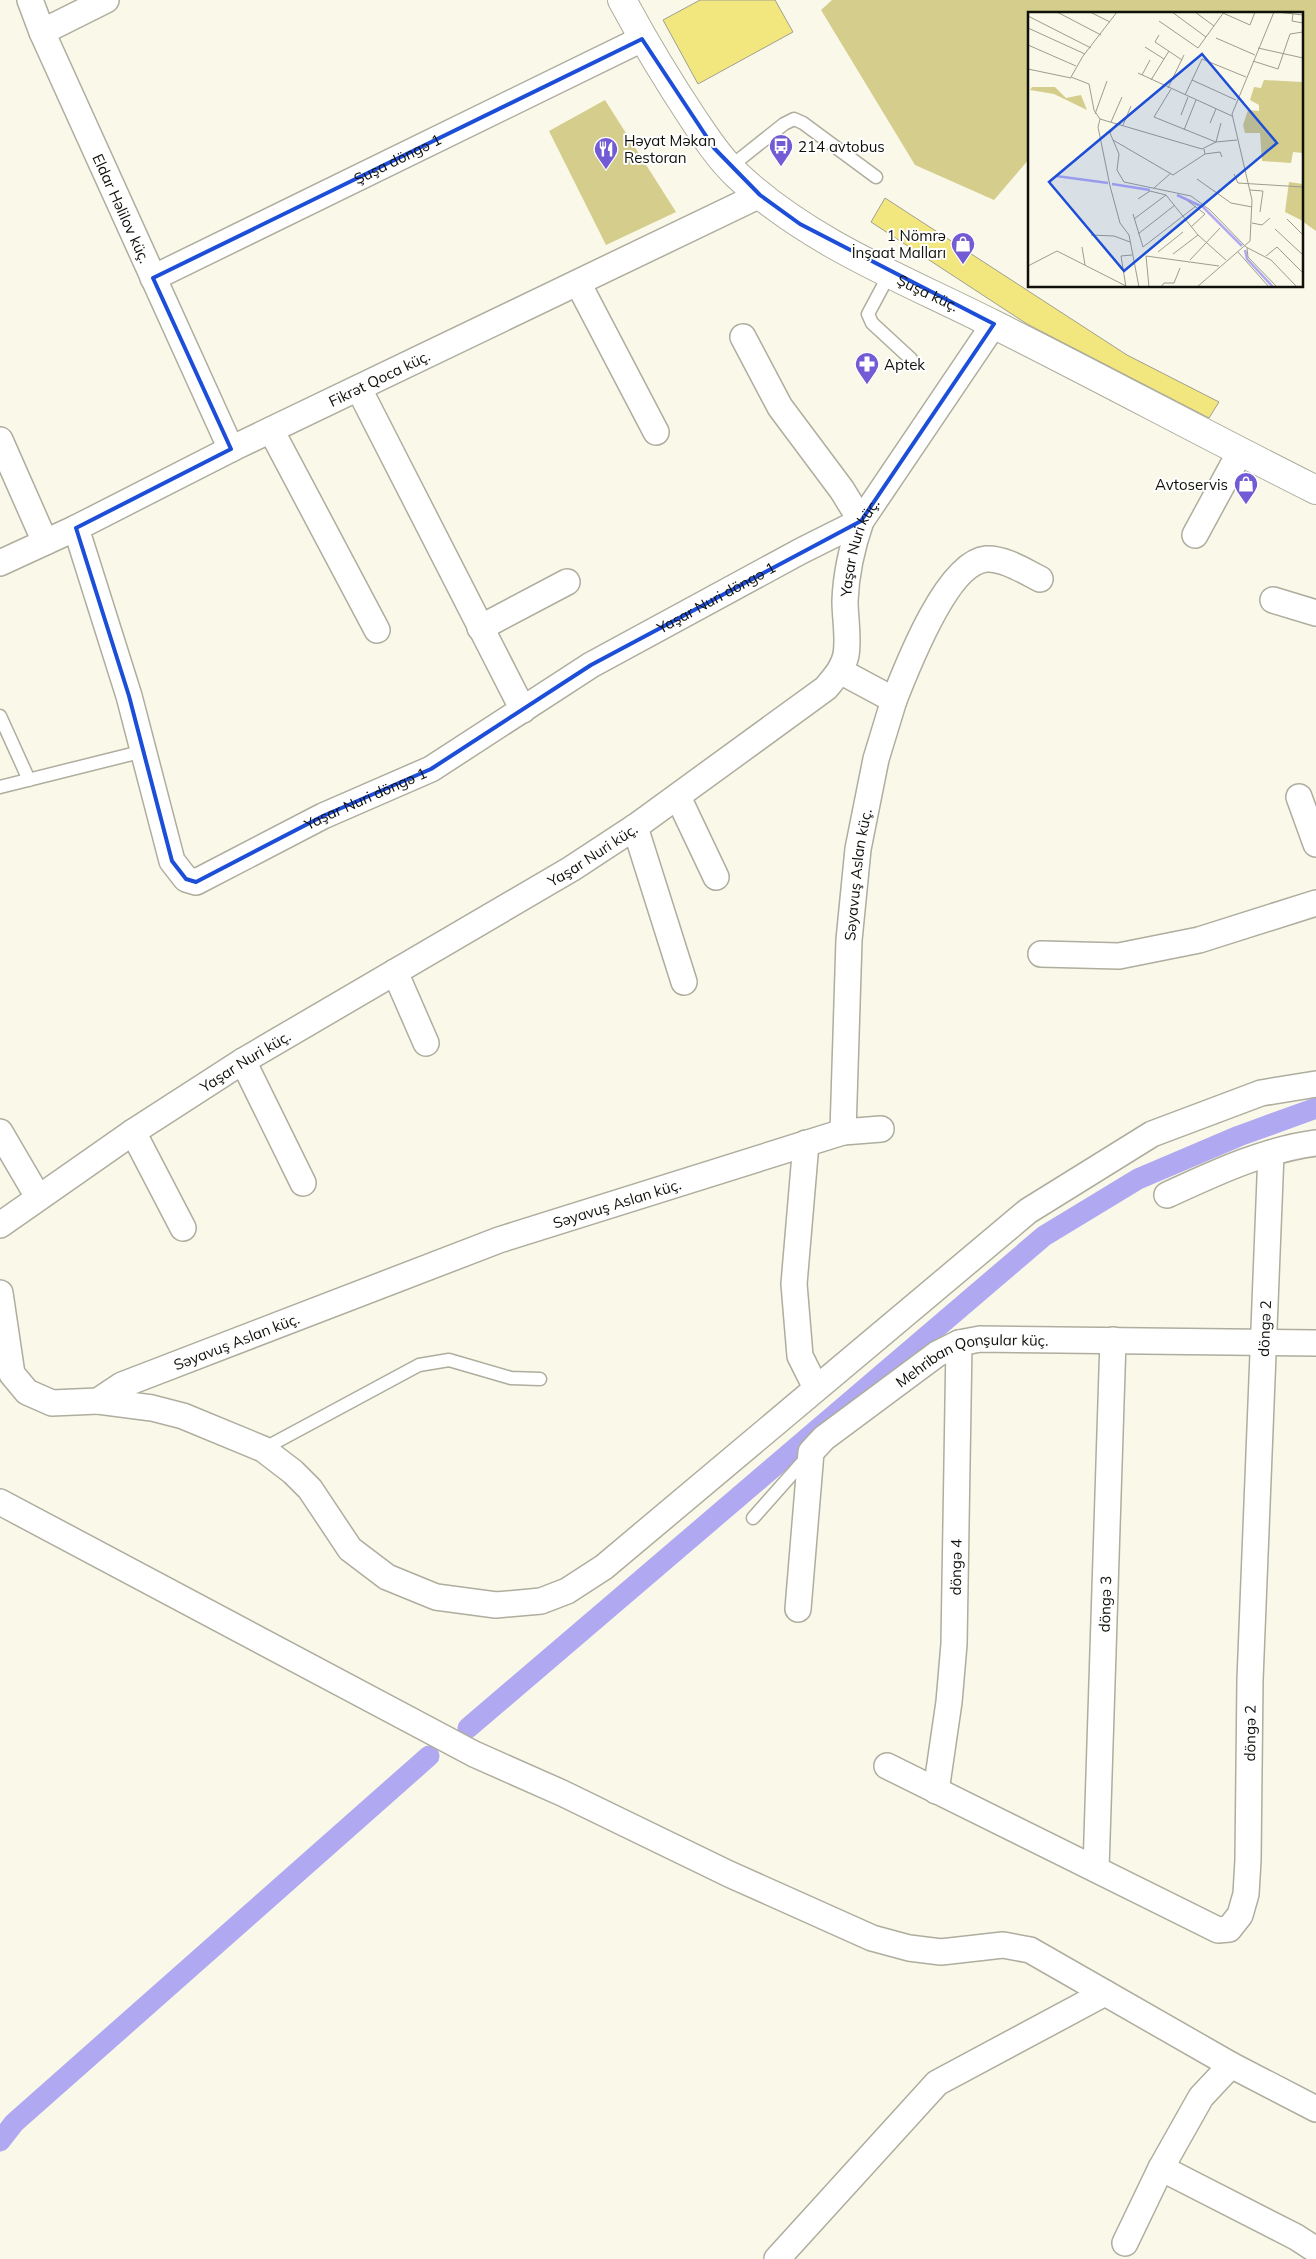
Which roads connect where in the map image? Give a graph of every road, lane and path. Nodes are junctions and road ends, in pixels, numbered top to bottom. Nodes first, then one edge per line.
1 (30, 0) edge
2 (106, 0) edge
3 (622, 0) edge
4 (42, 32) junction
5 (642, 39) junction
6 (730, 167) junction
7 (876, 177) dead end
8 (760, 195) junction
9 (890, 273) junction
10 (153, 278) junction
11 (578, 283) junction
12 (994, 324) junction
13 (743, 337) dead end
14 (911, 358) dead end
15 (359, 389) junction
16 (271, 430) junction
17 (656, 432) dead end
18 (0, 440) edge
19 (231, 449) junction
20 (1240, 452) junction
21 (1316, 490) edge
22 (861, 521) junction
23 (76, 528) junction
24 (1195, 535) dead end
25 (45, 542) junction
26 (0, 563) edge
27 (1040, 579) dead end
28 (567, 582) dead end
29 (1274, 600) dead end
30 (1316, 613) edge
31 (480, 628) junction
32 (377, 630) dead end
33 (840, 671) junction
34 (894, 700) junction
35 (523, 710) junction
36 (0, 716) edge
37 (144, 751) junction
38 (30, 780) junction
39 (0, 787) edge
40 (678, 797) junction
41 (1299, 797) dead end
42 (635, 827) junction
43 (1316, 844) edge
44 (716, 876) dead end
45 (1316, 903) edge
46 (1042, 954) dead end
47 (394, 972) junction
48 (684, 982) dead end
49 (426, 1043) dead end
50 (243, 1061) junction
51 (1316, 1084) edge
52 (881, 1129) dead end
53 (0, 1132) edge
54 (134, 1132) junction
55 (843, 1132) junction
56 (806, 1143) junction
57 (1316, 1143) edge
58 (1271, 1153) junction
59 (303, 1183) dead end
60 (1167, 1194) dead end
61 (38, 1197) junction
62 (0, 1225) edge
63 (183, 1228) dead end
64 (0, 1293) edge
65 (1113, 1340) junction
66 (1264, 1341) junction
67 (959, 1343) junction
68 (1316, 1343) edge
69 (540, 1379) dead end
70 (816, 1388) junction
71 (98, 1401) junction
72 (262, 1449) junction
73 (811, 1452) junction
74 (0, 1502) edge
75 (753, 1518) dead end
76 (798, 1610) dead end
77 (887, 1766) dead end
78 (936, 1791) junction
79 (1096, 1869) junction
80 (1104, 1993) junction
81 (1231, 2065) junction
82 (1316, 2109) edge
83 (1160, 2168) junction
84 (1125, 2243) dead end
85 (1316, 2250) edge
86 (777, 2259) edge

1 - 4 street, Eldar Həlilov küç.
2 - 4 street
3 - 5 street, Şuşa küç.
4 - 10 street, Eldar Həlilov küç.
5 - 6 street, Şuşa küç.
5 - 10 street, Şuşa döngə 1
6 - 7 lane
6 - 8 street, Şuşa küç.
8 - 9 street, Şuşa küç.
8 - 11 street, Fikrət Qoca küç.
9 - 12 street, Şuşa küç.
9 - 14 lane
10 - 19 street, Eldar Həlilov küç.
11 - 15 street, Fikrət Qoca küç.
11 - 17 street
12 - 20 street, Şuşa küç.
12 - 22 street, Yaşar Nuri küç.
13 - 22 street
15 - 16 street, Fikrət Qoca küç.
15 - 31 street
16 - 19 street, Fikrət Qoca küç.
16 - 32 street
18 - 25 street
19 - 23 street, Fikrət Qoca küç.
20 - 21 street, Şuşa küç.
20 - 24 street
22 - 33 street, Yaşar Nuri küç.
22 - 35 street, Yaşar Nuri döngə 1
23 - 25 street, Fikrət Qoca küç.
23 - 37 street, Yaşar Nuri döngə 1
25 - 26 street, Fikrət Qoca küç.
27 - 34 street, Səyavuş Aslan küç.
28 - 31 street
29 - 30 street
31 - 35 street
33 - 34 street
33 - 40 street, Yaşar Nuri küç.
34 - 55 street, Səyavuş Aslan küç.
35 - 37 street, Yaşar Nuri döngə 1
36 - 38 lane
37 - 38 lane
38 - 39 lane
40 - 42 street, Yaşar Nuri küç.
40 - 44 street
41 - 43 street
42 - 47 street, Yaşar Nuri küç.
42 - 48 street
45 - 46 street
47 - 49 street
47 - 50 street, Yaşar Nuri küç.
50 - 54 street, Yaşar Nuri küç.
50 - 59 street
51 - 70 street
52 - 55 street
53 - 61 street
54 - 61 street, Yaşar Nuri küç.
54 - 63 street
55 - 56 street, Səyavuş Aslan küç.
56 - 70 street
56 - 71 street, Səyavuş Aslan küç.
57 - 58 street
58 - 60 street
58 - 66 street, döngə 2
61 - 62 street, Yaşar Nuri küç.
64 - 71 street
65 - 66 street, Mehriban Qonşular küç.
65 - 67 street, Mehriban Qonşular küç.
65 - 79 street, döngə 3
66 - 68 street, Mehriban Qonşular küç.
66 - 79 street, döngə 2
67 - 73 street, Mehriban Qonşular küç.
67 - 78 street, döngə 4
69 - 72 lane
70 - 72 street
71 - 72 street
73 - 75 lane
73 - 76 street
74 - 80 street
77 - 78 street, döngə 2
78 - 79 street, döngə 2
80 - 81 street
80 - 86 street
81 - 82 street
81 - 83 street
83 - 84 street
83 - 85 street

